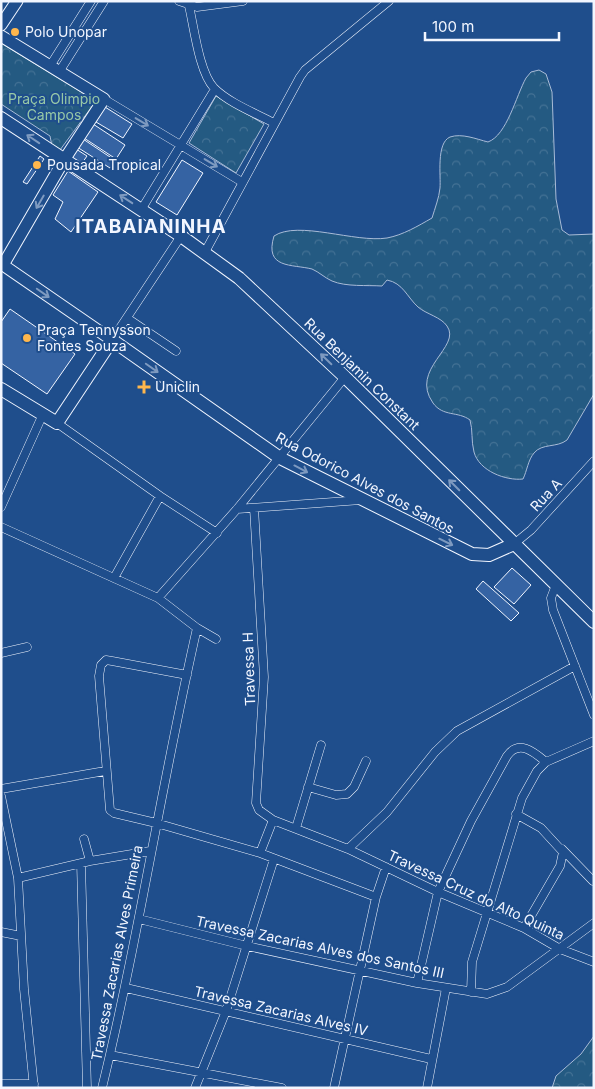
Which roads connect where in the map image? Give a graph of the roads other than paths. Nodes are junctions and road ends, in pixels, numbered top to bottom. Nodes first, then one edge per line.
1 (17, 1) edge
2 (91, 1) edge
3 (104, 1) edge
4 (178, 1) edge
5 (243, 1) edge
6 (388, 1) edge
7 (189, 6) junction
8 (1, 26) edge
9 (1, 36) edge
10 (55, 69) junction
11 (215, 89) junction
12 (104, 99) junction
13 (1, 118) edge
14 (274, 123) junction
15 (180, 145) junction
16 (64, 160) junction
17 (242, 182) junction
18 (142, 210) junction
19 (181, 236) junction
20 (205, 252) junction
21 (2, 264) edge
22 (127, 318) junction
23 (112, 340) junction
24 (176, 351) dead end
25 (345, 377) junction
26 (1, 389) edge
27 (43, 414) junction
28 (57, 422) junction
29 (280, 458) junction
30 (594, 461) edge
31 (160, 496) junction
32 (361, 500) junction
33 (1, 506) edge
34 (254, 508) junction
35 (237, 509) junction
36 (1, 527) edge
37 (217, 533) junction
38 (514, 544) junction
39 (114, 578) junction
40 (556, 585) junction
41 (158, 598) junction
42 (594, 622) edge
43 (197, 628) junction
44 (216, 639) dead end
45 (27, 647) dead end
46 (1, 653) edge
47 (575, 666) junction
48 (187, 675) junction
49 (594, 715) edge
50 (594, 741) edge
51 (321, 745) dead end
52 (366, 760) dead end
53 (546, 762) junction
54 (106, 771) junction
55 (308, 787) junction
56 (1, 789) edge
57 (1, 796) edge
58 (516, 814) junction
59 (273, 820) junction
60 (156, 823) junction
61 (296, 828) junction
62 (84, 839) dead end
63 (348, 849) junction
64 (562, 849) junction
65 (150, 851) junction
66 (260, 854) junction
67 (274, 859) junction
68 (90, 861) junction
69 (81, 863) junction
70 (386, 867) junction
71 (18, 878) junction
72 (594, 881) edge
73 (438, 892) junction
74 (376, 897) junction
75 (488, 912) junction
76 (139, 919) junction
77 (594, 923) edge
78 (524, 928) junction
79 (1, 932) edge
80 (21, 936) junction
81 (247, 946) junction
82 (560, 948) junction
83 (594, 962) edge
84 (359, 970) junction
85 (416, 982) junction
86 (126, 988) junction
87 (446, 988) junction
88 (471, 992) junction
89 (226, 1011) junction
90 (344, 1037) junction
91 (110, 1055) junction
92 (431, 1059) junction
93 (201, 1071) junction
94 (1, 1084) edge
95 (34, 1086) edge
96 (87, 1088) edge
97 (102, 1088) edge
98 (195, 1088) edge
99 (282, 1088) edge
100 (334, 1088) edge
101 (427, 1088) edge

1 - 8 main road
2 - 10 street
3 - 10 street
4 - 7 street
5 - 7 street
6 - 14 street
7 - 11 street
9 - 10 main road
10 - 12 main road
11 - 14 street
11 - 15 street
12 -> 15 street
12 - 16 main road
16 -> 13 main road
14 - 17 street
15 -> 17 street
15 - 18 street
18 -> 16 main road, Rua Benjamin Constant
16 -> 21 main road
17 - 20 street
18 - 19 main road, Rua Benjamin Constant
19 - 20 main road, Rua Benjamin Constant
19 - 22 street
25 -> 20 main road, Rua Benjamin Constant
21 -> 23 main road
22 - 23 street
22 - 24 street
23 - 28 main road
23 -> 29 main road, Rua Odorico Alves dos Santos
25 - 29 street
38 -> 25 main road, Rua Benjamin Constant
26 - 27 main road
27 - 28 main road
27 - 33 street
28 - 31 street
29 -> 32 main road, Rua Odorico Alves dos Santos
29 - 35 street
30 - 38 street, Rua A
31 - 37 street
31 - 39 street
32 - 34 street
32 -> 38 main road, Rua Odorico Alves dos Santos
34 - 35 street
34 - 59 street, Travessa H
35 - 37 street
36 - 39 street
37 - 41 street
38 - 40 main road, Rua Benjamin Constant
39 - 41 street
40 - 42 main road, Rua Benjamin Constant
40 - 47 street
41 - 43 street
43 - 44 street
43 - 48 street, Travessa Zacarias Alves Primeira
45 - 46 street
47 - 49 street
47 - 63 street
48 - 54 street
48 - 60 street, Travessa Zacarias Alves Primeira
50 - 53 street
51 - 55 street
52 - 55 street
53 - 58 street
53 - 73 street
54 - 56 street
54 - 60 street
55 - 61 street
57 - 71 street
58 - 64 street
58 - 75 street
59 - 61 street, Travessa Cruz do Alto Quinta
59 - 66 street
60 - 65 street, Travessa Zacarias Alves Primeira
60 - 66 street
61 - 63 street, Travessa Cruz do Alto Quinta
62 - 68 street
63 - 70 street, Travessa Cruz do Alto Quinta
64 - 72 street
64 - 78 street
65 - 68 street
65 - 76 street, Travessa Zacarias Alves Primeira
66 - 67 street
67 - 74 street
67 - 81 street
68 - 69 street
69 - 71 street
69 - 96 street
70 - 73 street, Travessa Cruz do Alto Quinta
70 - 74 street
71 - 80 street
73 - 75 street, Travessa Cruz do Alto Quinta
73 - 85 street
74 - 84 street
75 - 78 street, Travessa Cruz do Alto Quinta
75 - 88 street
76 - 81 street, Travessa Zacarias Alves dos Santos III
76 - 86 street, Travessa Zacarias Alves Primeira
77 - 82 street
78 - 82 street, Travessa Cruz do Alto Quinta
79 - 80 street
80 - 95 street
81 - 84 street, Travessa Zacarias Alves dos Santos III
81 - 89 street
82 - 83 street, Travessa Cruz do Alto Quinta
82 - 88 street, Travessa Zacarias Alves dos Santos III
84 - 85 street, Travessa Zacarias Alves dos Santos III
84 - 90 street
85 - 87 street, Travessa Zacarias Alves dos Santos III
86 - 89 street, Travessa Zacarias Alves IV
86 - 91 street, Travessa Zacarias Alves Primeira
87 - 88 street, Travessa Zacarias Alves dos Santos III
87 - 92 street
89 - 90 street, Travessa Zacarias Alves IV
89 - 93 street
90 - 92 street, Travessa Zacarias Alves IV
90 - 100 street
91 - 93 street
91 - 97 street, Travessa Zacarias Alves Primeira
92 - 101 street
93 - 98 street
93 - 99 street
94 - 95 street

